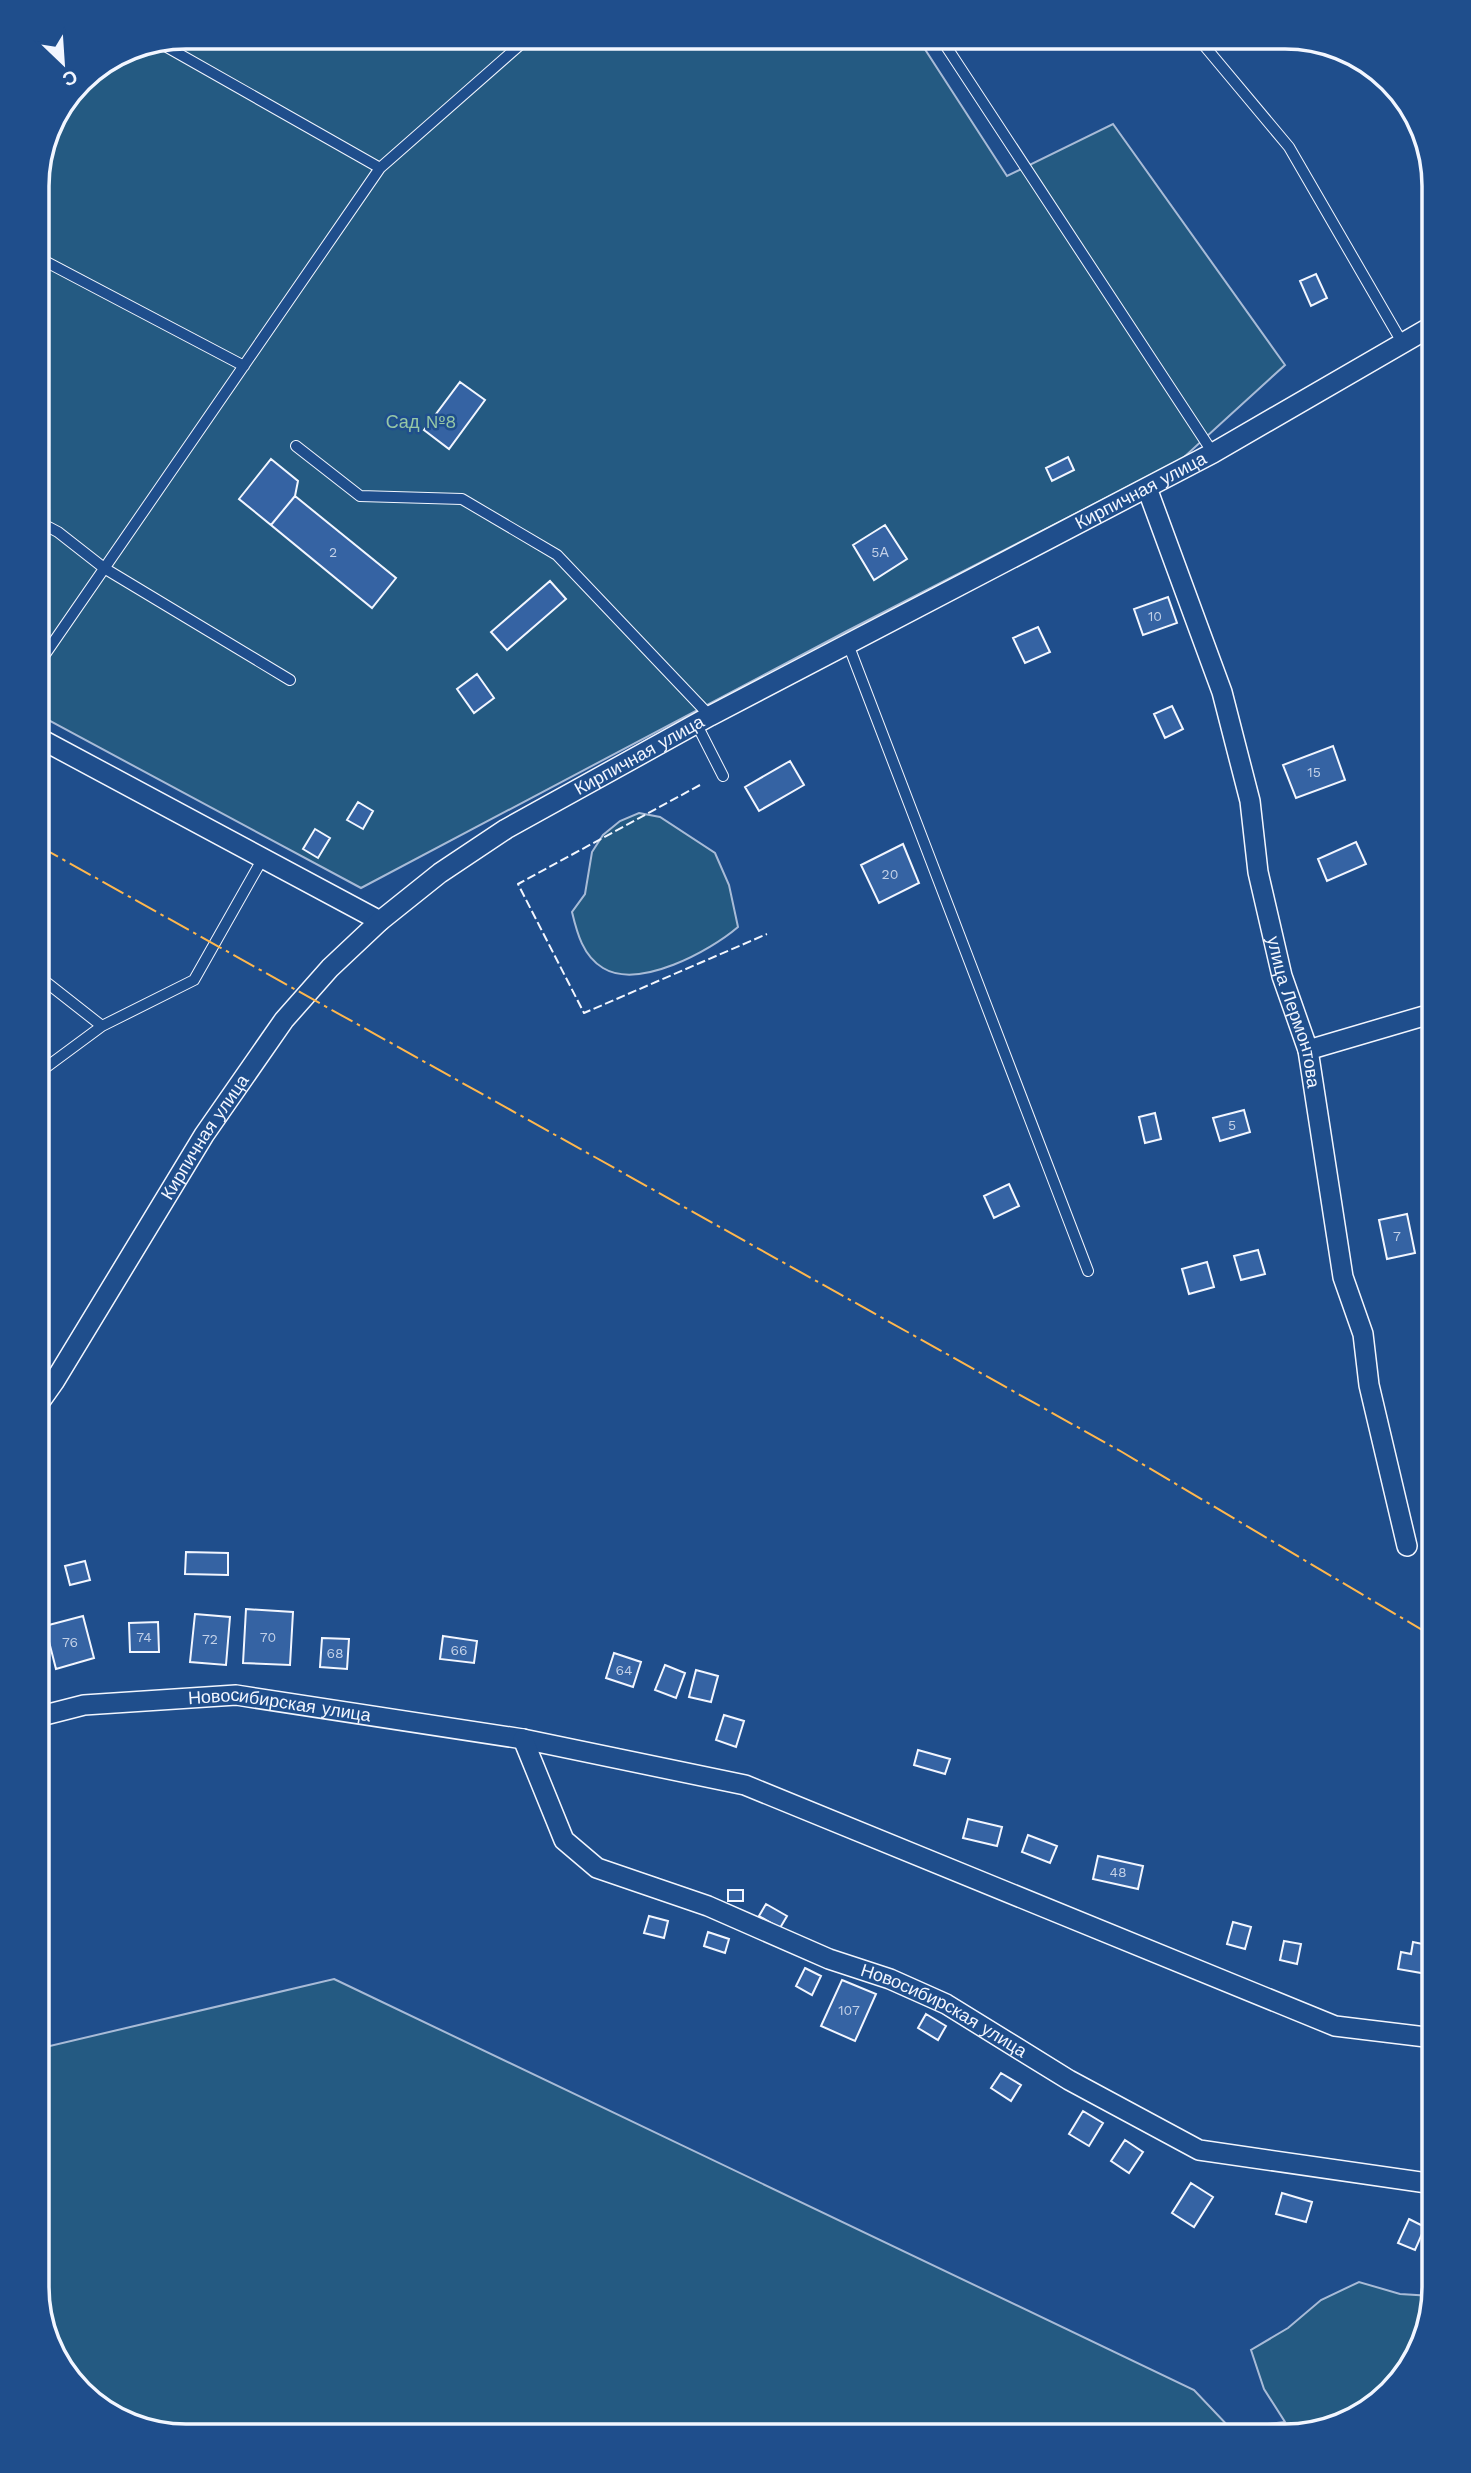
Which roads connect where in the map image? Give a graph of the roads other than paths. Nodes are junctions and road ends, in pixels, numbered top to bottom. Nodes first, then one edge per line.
1 (515, 49) edge
2 (948, 49) edge
3 (1206, 49) edge
4 (172, 50) edge
5 (380, 168) junction
6 (49, 263) edge
7 (1422, 332) edge
8 (1403, 344) junction
9 (244, 366) junction
10 (296, 446) dead end
11 (1213, 453) junction
12 (1147, 488) junction
13 (49, 527) edge
14 (104, 568) junction
15 (848, 644) junction
16 (49, 648) edge
17 (290, 680) dead end
18 (703, 720) junction
19 (49, 743) edge
20 (723, 776) dead end
21 (262, 858) junction
22 (380, 921) junction
23 (49, 984) edge
24 (1422, 1017) edge
25 (102, 1026) junction
26 (1308, 1050) junction
27 (49, 1065) edge
28 (1088, 1271) dead end
29 (49, 1387) edge
30 (1407, 1546) dead end
31 (49, 1714) edge
32 (523, 1739) junction
33 (1422, 2037) edge
34 (1422, 2182) edge

1 - 5 lane
2 - 11 lane
3 - 8 lane
4 - 5 lane
5 - 9 lane
6 - 9 lane
7 - 8 street, Кирпичная улица
8 - 11 street, Кирпичная улица
9 - 14 lane
10 - 18 lane
11 - 12 street, Кирпичная улица
12 - 15 street, Кирпичная улица
12 - 26 street, улица Лермонтова
13 - 14 lane
14 - 16 lane
14 - 17 lane
15 - 18 street, Кирпичная улица
15 - 28 lane
18 - 20 lane
18 - 22 street, Кирпичная улица
19 - 21 street
21 - 22 street
21 - 25 lane
22 - 29 street, Кирпичная улица
23 - 25 lane
24 - 26 street
25 - 27 lane
26 - 30 street, улица Лермонтова
31 - 32 street, Новосибирская улица
32 - 33 street, Новосибирская улица
32 - 34 street, Новосибирская улица

